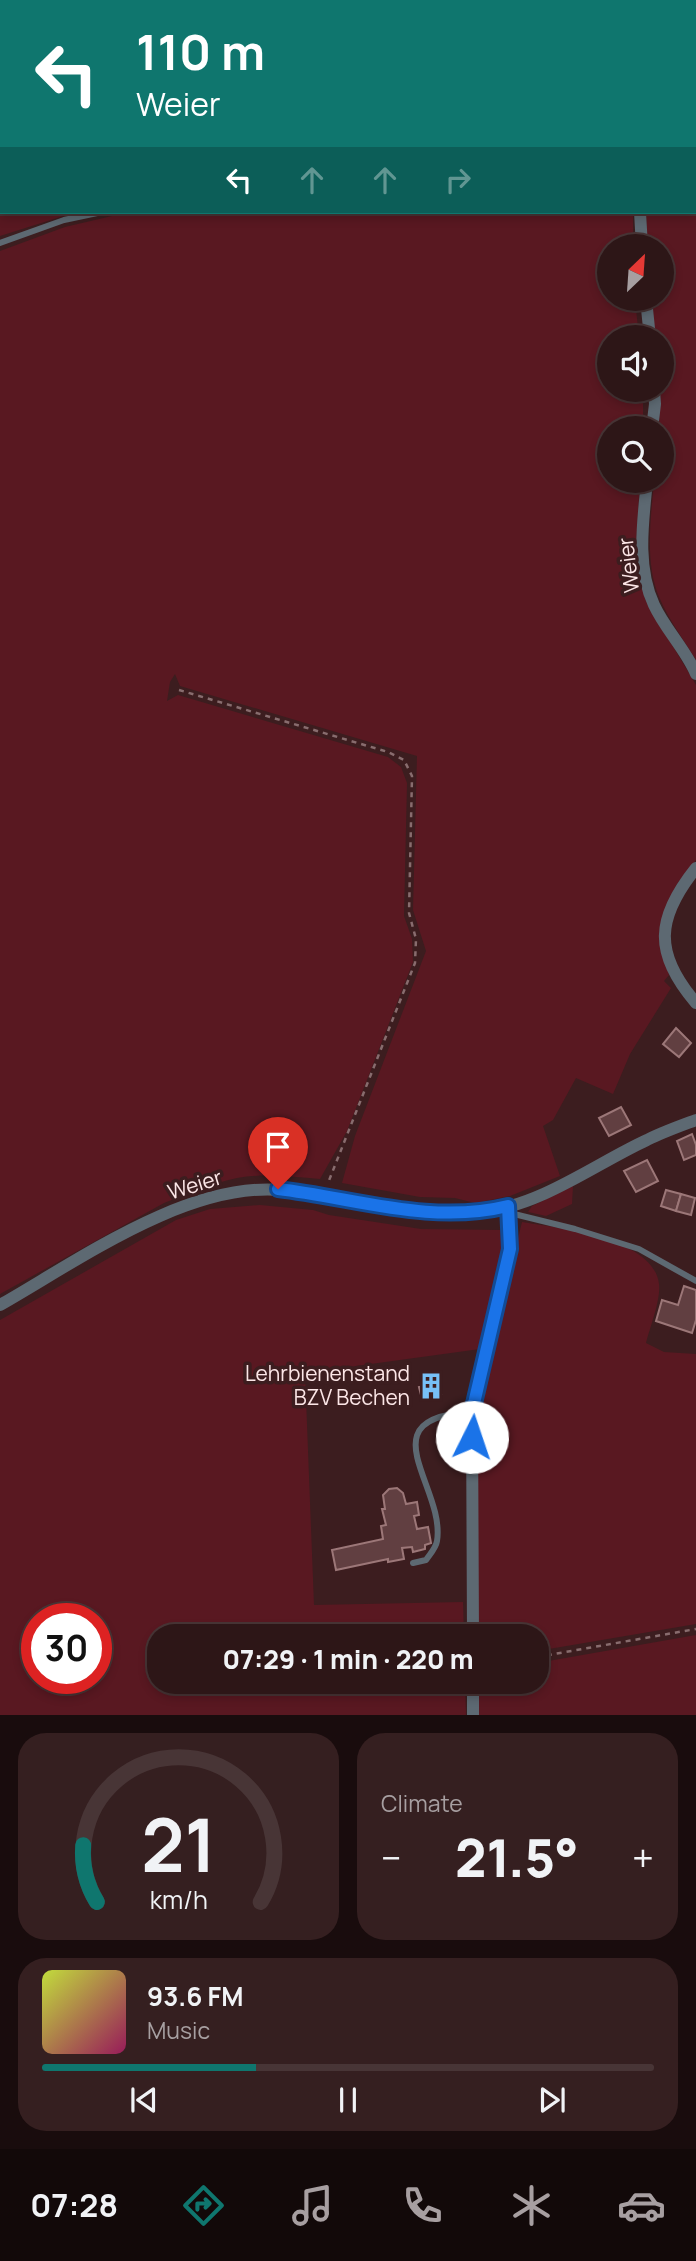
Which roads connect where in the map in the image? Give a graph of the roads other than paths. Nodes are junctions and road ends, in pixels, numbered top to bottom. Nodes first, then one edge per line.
1 (92, 214) edge
2 (640, 214) edge
3 (641, 234) edge
4 (0, 243) edge
5 (646, 493) edge
6 (696, 674) edge
7 (696, 868) edge
8 (696, 1003) edge
9 (696, 1120) edge
10 (509, 1210) junction
11 (696, 1281) edge
12 (0, 1305) edge
13 (472, 1412) junction
14 (413, 1563) dead end
15 (473, 1624) edge
16 (473, 1694) edge
17 (473, 1715) edge

1 - 4 lane
2 - 3 street
5 - 6 street, Weier
7 - 8 street
9 - 10 street, Weier
10 - 11 lane
10 - 12 street, Weier
10 - 13 street
13 - 14 lane
13 - 15 street
16 - 17 street

